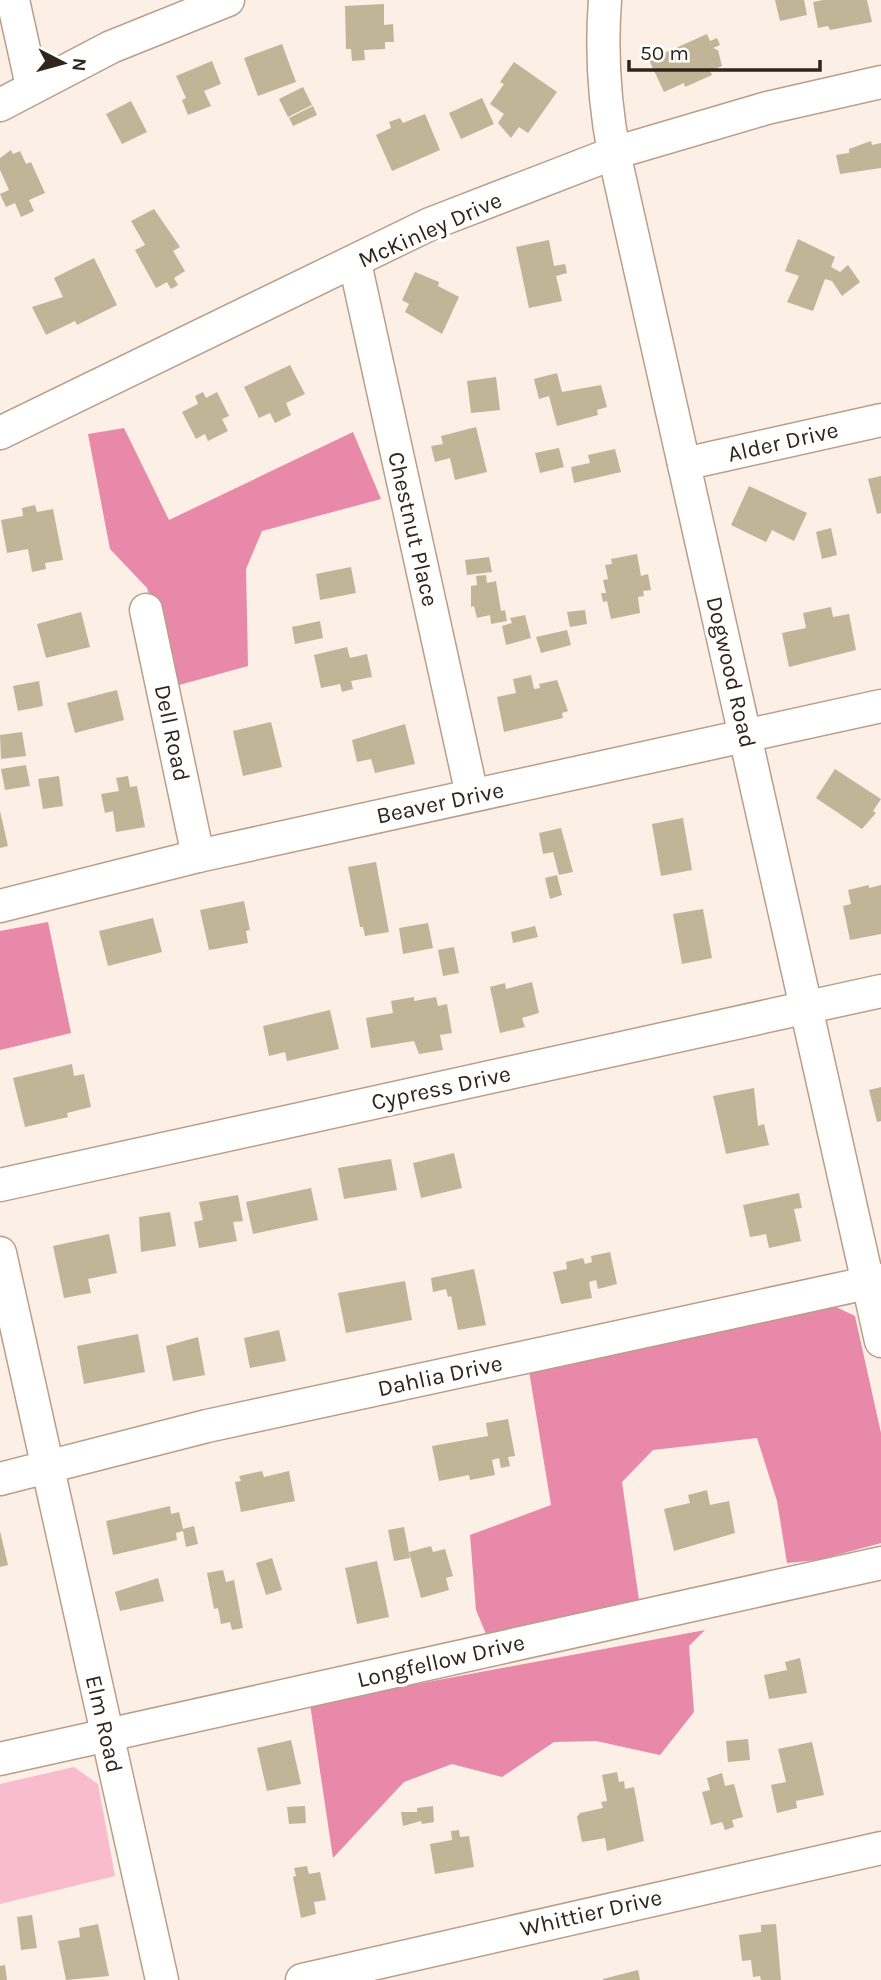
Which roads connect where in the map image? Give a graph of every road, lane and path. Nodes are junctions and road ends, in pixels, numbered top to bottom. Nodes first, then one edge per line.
1 (13, 0) edge
2 (228, 0) edge
3 (605, 0) edge
4 (881, 82) edge
5 (32, 86) junction
6 (0, 105) edge
7 (614, 153) junction
8 (355, 263) junction
9 (881, 421) edge
10 (0, 433) edge
11 (684, 464) junction
12 (146, 610) dead end
13 (881, 706) edge
14 (745, 736) junction
15 (472, 795) junction
16 (198, 856) junction
17 (0, 905) edge
18 (881, 991) edge
19 (804, 1008) junction
20 (0, 1185) edge
21 (0, 1253) edge
22 (875, 1282) edge
23 (881, 1341) edge
24 (47, 1468) junction
25 (0, 1479) edge
26 (881, 1563) edge
27 (107, 1736) junction
28 (0, 1759) edge
29 (881, 1848) edge
30 (162, 1980) edge
31 (302, 1980) edge

1 - 5 street
2 - 5 street
3 - 7 street, Dogwood Road
4 - 7 street, McKinley Drive
5 - 6 street
7 - 8 street, McKinley Drive
7 - 11 street, Dogwood Road
8 - 10 street, McKinley Drive
8 - 15 street, Chestnut Place
9 - 11 street, Alder Drive
11 - 14 street, Dogwood Road
12 - 16 street, Dell Road
13 - 14 street, Beaver Drive
14 - 15 street, Beaver Drive
14 - 19 street, Dogwood Road
15 - 16 street, Beaver Drive
16 - 17 street, Beaver Drive
18 - 19 street, Cypress Drive
19 - 20 street, Cypress Drive
19 - 22 street, Dogwood Road
21 - 24 street, Elm Road
22 - 23 street, Dogwood Road
22 - 24 street, Dahlia Drive
24 - 25 street, Dahlia Drive
24 - 27 street, Elm Road
26 - 27 street, Longfellow Drive
27 - 28 street, Longfellow Drive
27 - 30 street, Elm Road
29 - 31 street, Whittier Drive

